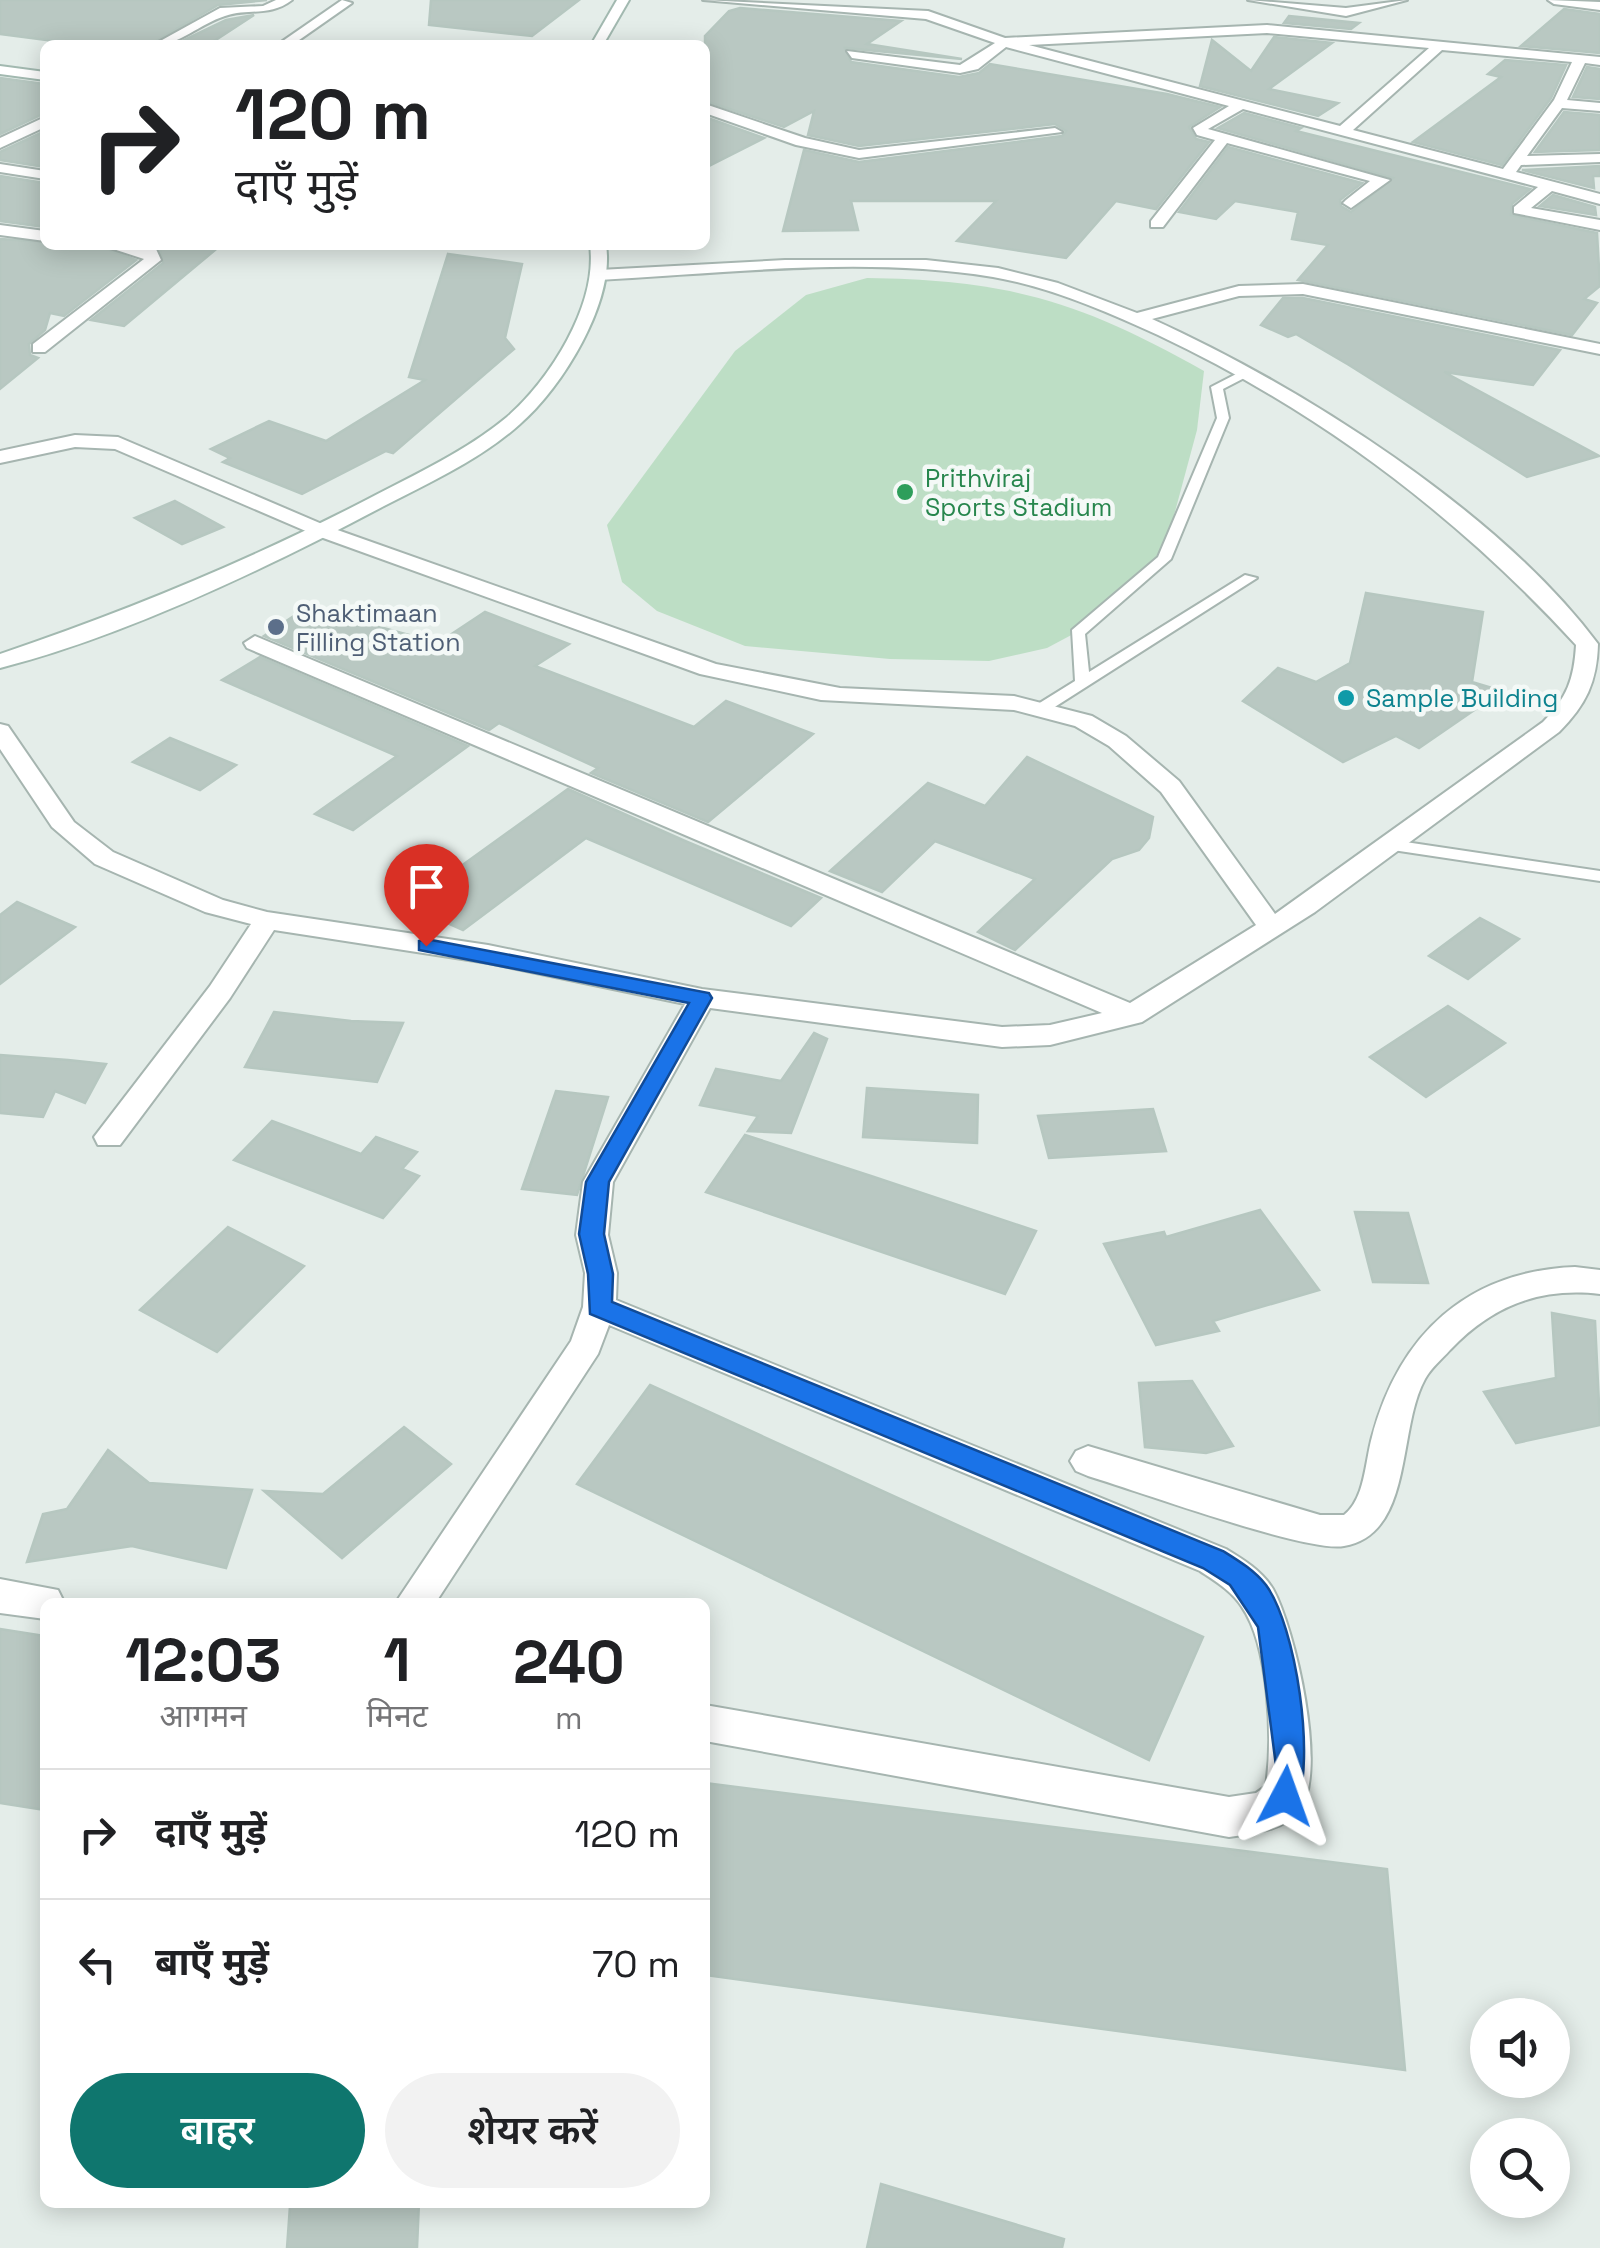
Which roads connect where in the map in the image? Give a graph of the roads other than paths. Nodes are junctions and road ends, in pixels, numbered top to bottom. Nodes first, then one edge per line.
1 (286, 0) edge
2 (624, 0) edge
3 (709, 0) edge
4 (1254, 0) edge
5 (1401, 0) edge
6 (1554, 0) edge
7 (1263, 1) edge
8 (346, 4) dead end
9 (1600, 6) edge
10 (1244, 29) junction
11 (167, 40) edge
12 (291, 40) edge
13 (601, 40) edge
14 (1004, 42) junction
15 (1440, 45) junction
16 (852, 54) dead end
17 (1580, 59) junction
18 (1600, 61) edge
19 (0, 70) edge
20 (40, 75) edge
21 (1558, 103) junction
22 (1242, 104) junction
23 (1600, 107) edge
24 (710, 110) edge
25 (40, 123) edge
26 (1343, 131) junction
27 (1055, 132) dead end
28 (1222, 139) junction
29 (0, 144) edge
30 (1600, 158) edge
31 (0, 168) edge
32 (1511, 168) junction
33 (40, 174) edge
34 (1549, 186) junction
35 (1600, 199) edge
36 (1350, 203) dead end
37 (1158, 224) dead end
38 (1600, 225) edge
39 (0, 230) edge
40 (40, 235) edge
41 (143, 250) edge
42 (598, 250) edge
43 (599, 275) junction
44 (1137, 318) junction
45 (39, 348) dead end
46 (1600, 349) edge
47 (1246, 374) junction
48 (0, 457) edge
49 (322, 531) junction
50 (1250, 578) dead end
51 (255, 642) dead end
52 (1593, 644) edge
53 (0, 661) edge
54 (1083, 682) junction
55 (1044, 707) junction
56 (0, 731) edge
57 (1392, 845) junction
58 (1600, 876) edge
59 (267, 920) junction
60 (1272, 928) junction
61 (702, 998) junction
62 (1132, 1015) junction
63 (109, 1137) dead end
64 (1600, 1282) edge
65 (599, 1308) junction
66 (1088, 1461) dead end
67 (0, 1596) edge
68 (418, 1598) edge
69 (40, 1601) edge
70 (710, 1724) edge

1 - 11 street
2 - 13 street
3 - 14 street
4 - 7 street
5 - 7 street
6 - 9 street
7 - 10 street
8 - 12 street
10 - 14 street
10 - 15 street
14 - 16 street
14 - 22 street
15 - 17 street
15 - 26 street
17 - 18 street
17 - 21 street
19 - 20 street
21 - 23 street
21 - 32 street
22 - 26 street
22 - 28 street
24 - 27 street
25 - 29 street
26 - 32 street
28 - 36 street
28 - 37 street
30 - 32 street
31 - 33 street
32 - 34 street
34 - 35 street
34 - 38 street
39 - 40 street
41 - 45 street
42 - 43 street
43 - 44 street
43 - 49 street
44 - 46 street
44 - 47 street
47 - 52 street
47 - 54 lane
48 - 49 street
49 - 53 street
49 - 55 street
50 - 54 lane
51 - 62 street
52 - 57 street
54 - 55 lane
55 - 60 street
56 - 59 street
57 - 58 lane
57 - 60 street
59 - 61 street
59 - 63 street
60 - 62 street
61 - 62 street
61 - 65 street
64 - 66 street
65 - 68 street
65 - 70 street
67 - 69 street

